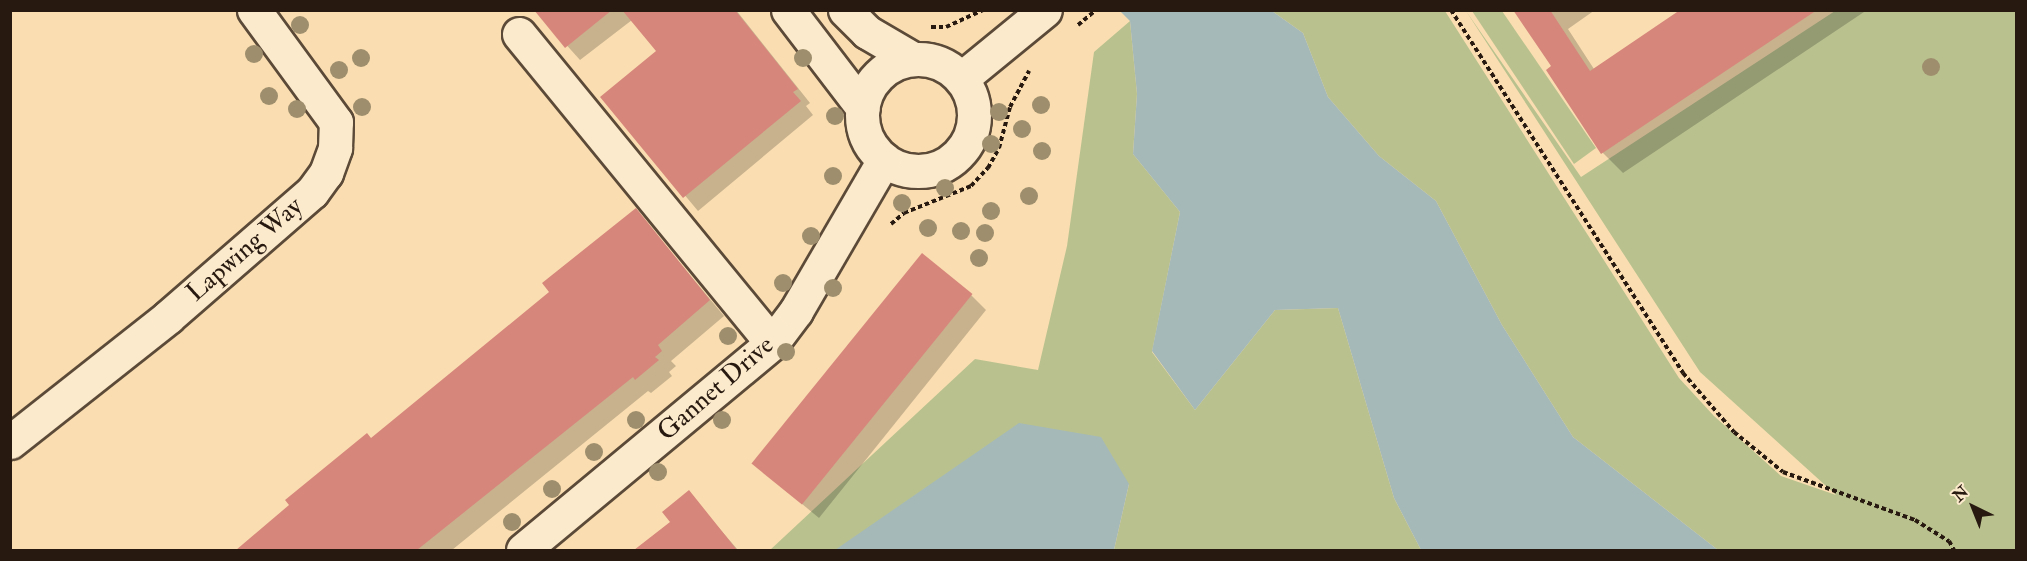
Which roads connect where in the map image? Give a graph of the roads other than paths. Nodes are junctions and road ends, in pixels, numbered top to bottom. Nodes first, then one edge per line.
1 (254, 10) edge
2 (788, 10) edge
3 (844, 10) edge
4 (1044, 10) edge
5 (519, 34) dead end
6 (913, 59) junction
7 (962, 78) junction
8 (863, 108) junction
9 (884, 160) junction
10 (772, 343) junction
11 (10, 442) edge
12 (524, 550) edge

1 - 11 street, Lapwing Way
2 - 8 street
3 - 6 street
4 - 7 street
5 - 10 street
6 - 7 street
6 - 8 street
7 - 9 street
8 - 9 street
9 - 10 street, Gannet Drive
10 - 12 street, Gannet Drive

